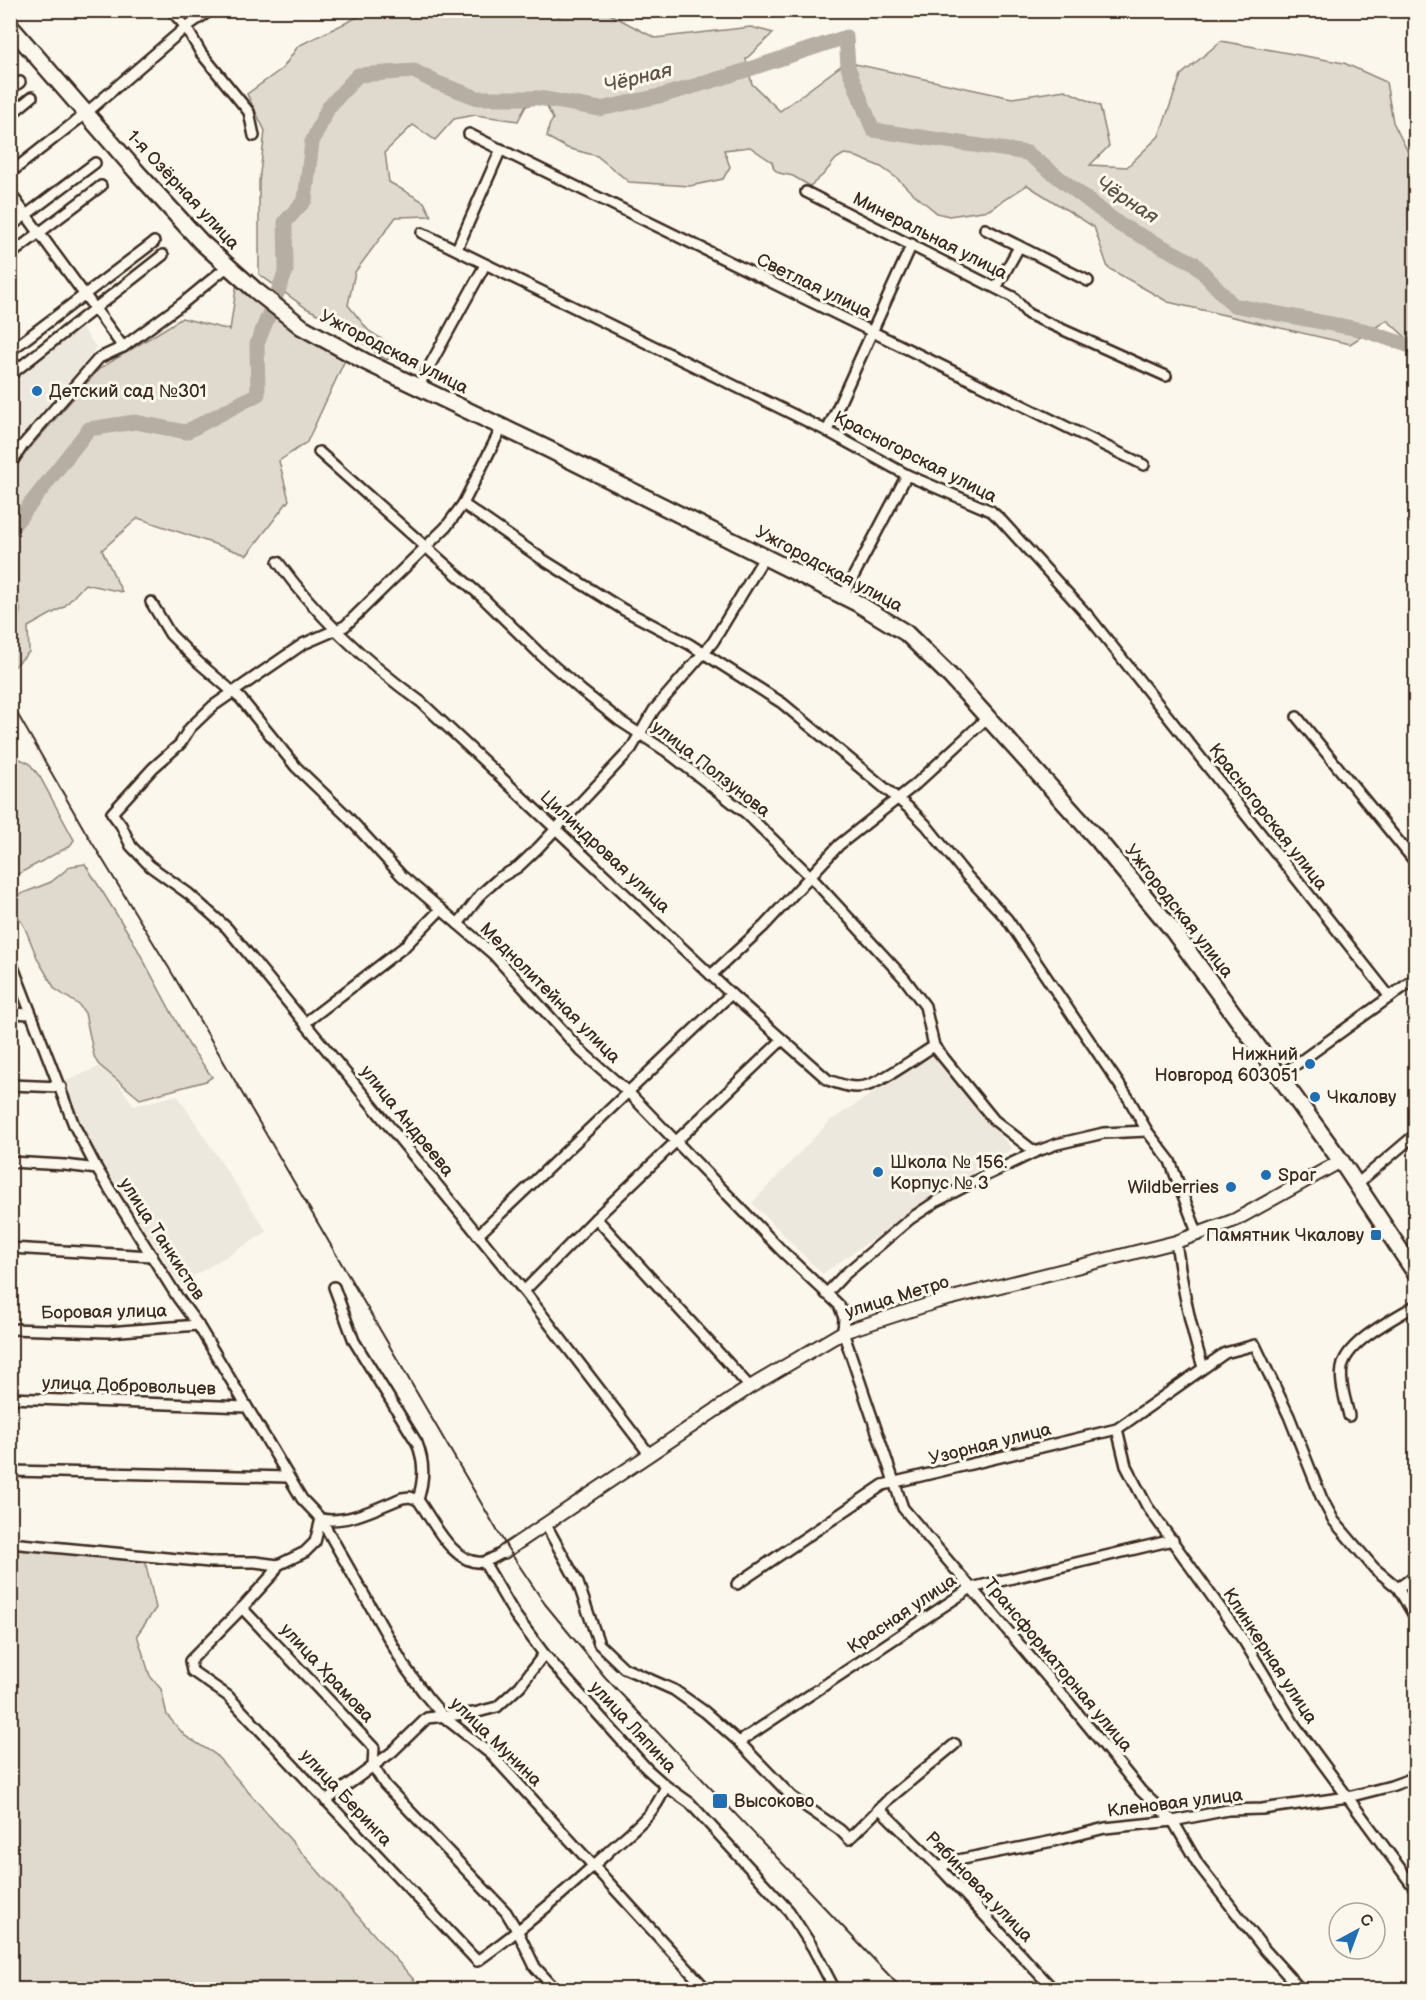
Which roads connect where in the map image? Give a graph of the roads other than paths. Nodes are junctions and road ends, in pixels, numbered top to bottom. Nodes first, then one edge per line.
1 (171, 10) edge
2 (211, 10) edge
3 (10, 26) edge
4 (186, 27) junction
5 (20, 82) dead end
6 (10, 90) edge
7 (32, 97) dead end
8 (85, 114) junction
9 (10, 115) edge
10 (469, 134) dead end
11 (254, 136) dead end
12 (501, 149) junction
13 (95, 162) dead end
14 (10, 173) edge
15 (101, 186) dead end
16 (806, 192) dead end
17 (10, 193) edge
18 (26, 215) junction
19 (10, 227) edge
20 (985, 230) dead end
21 (40, 233) junction
22 (422, 233) dead end
23 (154, 242) dead end
24 (912, 244) junction
25 (1019, 247) junction
26 (456, 249) junction
27 (10, 255) edge
28 (163, 255) dead end
29 (485, 265) junction
30 (228, 266) junction
31 (1088, 281) dead end
32 (996, 288) junction
33 (255, 290) joint
34 (85, 295) junction
35 (95, 309) junction
36 (873, 334) junction
37 (123, 347) junction
38 (10, 351) edge
39 (10, 375) edge
40 (1166, 376) dead end
41 (418, 387) junction
42 (502, 428) junction
43 (827, 431) junction
44 (318, 452) dead end
45 (10, 465) edge
46 (1144, 465) dead end
47 (907, 475) junction
48 (463, 504) junction
49 (425, 547) junction
50 (765, 556) junction
51 (278, 562) dead end
52 (843, 596) junction
53 (151, 602) dead end
54 (337, 630) junction
55 (704, 655) junction
56 (234, 693) junction
57 (988, 717) junction
58 (1298, 717) dead end
59 (640, 734) junction
60 (896, 799) junction
61 (557, 830) junction
62 (1416, 863) edge
63 (810, 876) junction
64 (441, 909) junction
65 (458, 924) junction
66 (10, 959) edge
67 (711, 975) junction
68 (1416, 978) edge
69 (731, 994) junction
70 (1390, 997) junction
71 (10, 1013) edge
72 (31, 1014) junction
73 (306, 1023) junction
74 (782, 1040) junction
75 (934, 1046) junction
76 (1280, 1076) junction
77 (10, 1085) edge
78 (61, 1088) junction
79 (628, 1092) junction
80 (1148, 1131) junction
81 (1416, 1134) edge
82 (676, 1140) junction
83 (1035, 1152) junction
84 (1341, 1161) junction
85 (10, 1162) edge
86 (97, 1169) junction
87 (1357, 1184) junction
88 (596, 1218) junction
89 (478, 1235) junction
90 (1198, 1235) junction
91 (1176, 1242) junction
92 (10, 1248) edge
93 (152, 1256) junction
94 (1416, 1274) edge
95 (334, 1287) dead end
96 (524, 1292) junction
97 (826, 1294) junction
98 (1416, 1305) edge
99 (198, 1325) junction
100 (10, 1329) edge
101 (843, 1332) junction
102 (1203, 1367) junction
103 (750, 1387) junction
104 (10, 1398) edge
105 (246, 1407) junction
106 (1349, 1416) dead end
107 (1118, 1429) junction
108 (650, 1455) junction
109 (10, 1471) edge
110 (288, 1476) junction
111 (895, 1484) junction
112 (418, 1500) junction
113 (321, 1519) junction
114 (546, 1525) junction
115 (1173, 1540) junction
116 (10, 1543) edge
117 (504, 1552) joint
118 (484, 1562) junction
119 (278, 1565) junction
120 (1416, 1575) edge
121 (737, 1584) dead end
122 (971, 1588) junction
123 (1398, 1588) junction
124 (242, 1608) junction
125 (1416, 1618) edge
126 (544, 1654) junction
127 (443, 1716) junction
128 (739, 1742) junction
129 (955, 1744) dead end
130 (373, 1766) junction
131 (1416, 1777) edge
132 (666, 1786) junction
133 (1348, 1797) junction
134 (327, 1801) junction
135 (879, 1808) junction
136 (1173, 1821) junction
137 (593, 1866) junction
138 (939, 1867) junction
139 (1416, 1890) edge
140 (518, 1932) junction
141 (556, 1989) edge
142 (707, 1989) edge
143 (835, 1989) edge
144 (1054, 1989) edge
145 (1301, 1989) edge

1 - 4 street
2 - 4 street
3 - 8 main road, 1-я Озёрная улица
4 - 8 street
4 - 11 street
5 - 6 street
7 - 9 street
8 - 14 street
8 - 30 main road, 1-я Озёрная улица
10 - 12 street, Светлая улица
12 - 26 street
12 - 36 street, Светлая улица
13 - 18 street
15 - 21 street
16 - 24 street, Минеральная улица
17 - 18 street
18 - 19 street
18 - 21 street
20 - 25 street, Минеральная улица
21 - 27 street
21 - 34 street
22 - 26 street, Красногорская улица
23 - 34 street
24 - 32 street, Минеральная улица
24 - 36 street
25 - 31 street, Минеральная улица
25 - 32 street
26 - 29 street, Красногорская улица
28 - 35 street
29 - 41 street
29 - 43 street, Красногорская улица
30 - 33 main road, 1-я Озёрная улица
30 - 37 street
32 - 40 street, Минеральная улица
33 - 41 main road, Ужгородская улица
34 - 35 street
34 - 38 street
35 - 37 street
35 - 39 street
36 - 43 street
36 - 46 street, Светлая улица
37 - 45 street
41 - 42 main road, Ужгородская улица
42 - 48 street
42 - 50 main road, Ужгородская улица
43 - 47 street, Красногорская улица
44 - 49 street, улица Ползунова
47 - 52 street
47 - 70 street, Красногорская улица
48 - 49 street
48 - 55 street
49 - 54 street
49 - 59 street, улица Ползунова
50 - 52 main road, Ужгородская улица
50 - 55 street
51 - 54 street, Цилиндровая улица
52 - 57 main road, Ужгородская улица
53 - 56 street, Меднолитейная улица
54 - 56 street
54 - 61 street, Цилиндровая улица
55 - 59 street
55 - 60 street
56 - 64 street, Меднолитейная улица
56 - 73 street, улица Андреева
57 - 60 street
57 - 76 main road, Ужгородская улица
58 - 62 street
59 - 61 street
59 - 63 street, улица Ползунова
60 - 63 street
60 - 80 street
61 - 65 street
61 - 67 street, Цилиндровая улица
63 - 67 street
63 - 75 street, улица Ползунова
64 - 65 street, Меднолитейная улица
64 - 73 street
65 - 79 street, Меднолитейная улица
66 - 72 street, улица Танкистов
67 - 69 street, Цилиндровая улица
68 - 70 street
69 - 74 street, Цилиндровая улица
69 - 79 street
70 - 76 street
71 - 72 street
72 - 78 street, улица Танкистов
73 - 89 street, улица Андреева
74 - 75 street, Цилиндровая улица
74 - 82 street
75 - 83 street, улица Ползунова
76 - 84 main road, Ужгородская улица
77 - 78 street
78 - 86 street, улица Танкистов
79 - 82 street, Меднолитейная улица
79 - 89 street
80 - 83 street, улица Метро
80 - 90 street
81 - 87 street
82 - 88 street
82 - 97 street, Меднолитейная улица
83 - 97 street, улица Метро
84 - 87 main road, Ужгородская улица
84 - 90 street, улица Метро
85 - 86 street
86 - 93 street, улица Танкистов
87 - 94 main road, Ужгородская улица
88 - 96 street
88 - 103 street
89 - 96 street, улица Андреева
90 - 91 street, улица Метро
91 - 101 street, улица Метро
91 - 102 street
92 - 93 street
93 - 99 street, улица Танкистов
95 - 112 street
96 - 108 street, улица Андреева
97 - 101 street, Меднолитейная улица
98 - 106 street
99 - 100 street, Боровая улица
99 - 105 street, улица Танкистов
101 - 103 street, улица Метро
101 - 111 street, Трансформаторная улица
102 - 107 street, Узорная улица
102 - 123 street, Узорная улица
103 - 108 street, улица Метро
104 - 105 street, улица Добровольцев
105 - 110 street, улица Танкистов
107 - 111 street, Узорная улица
107 - 115 street, Клинкерная улица
108 - 114 street, улица Метро
109 - 110 street
110 - 113 street, улица Танкистов
111 - 121 street, Узорная улица
111 - 122 street, Трансформаторная улица
112 - 113 street
112 - 118 street
113 - 119 street
113 - 127 street, улица Мунина
114 - 117 street, улица Метро
114 - 128 street
115 - 122 street, Красная улица
115 - 133 street, Клинкерная улица
116 - 119 street
117 - 118 street
118 - 126 street, улица Ляпина
119 - 124 street
120 - 123 street
122 - 128 street, Красная улица
122 - 136 street, Трансформаторная улица
123 - 125 street
124 - 130 street, улица Храмова
124 - 134 street, улица Беринга
126 - 127 street
126 - 132 street, улица Ляпина
127 - 130 street
127 - 137 street, улица Мунина
128 - 135 street
129 - 135 street
130 - 134 street
130 - 140 street, улица Беринга
131 - 133 street, Кленовая улица
132 - 137 street
132 - 143 street, улица Ляпина
133 - 136 street, Кленовая улица
133 - 139 street, Клинкерная улица
134 - 140 street, улица Беринга
135 - 138 street, Рябиновая улица
136 - 138 street, Кленовая улица
136 - 145 street, Трансформаторная улица
137 - 140 street
137 - 142 street, улица Мунина
138 - 144 street, Рябиновая улица
140 - 141 street, улица Беринга

